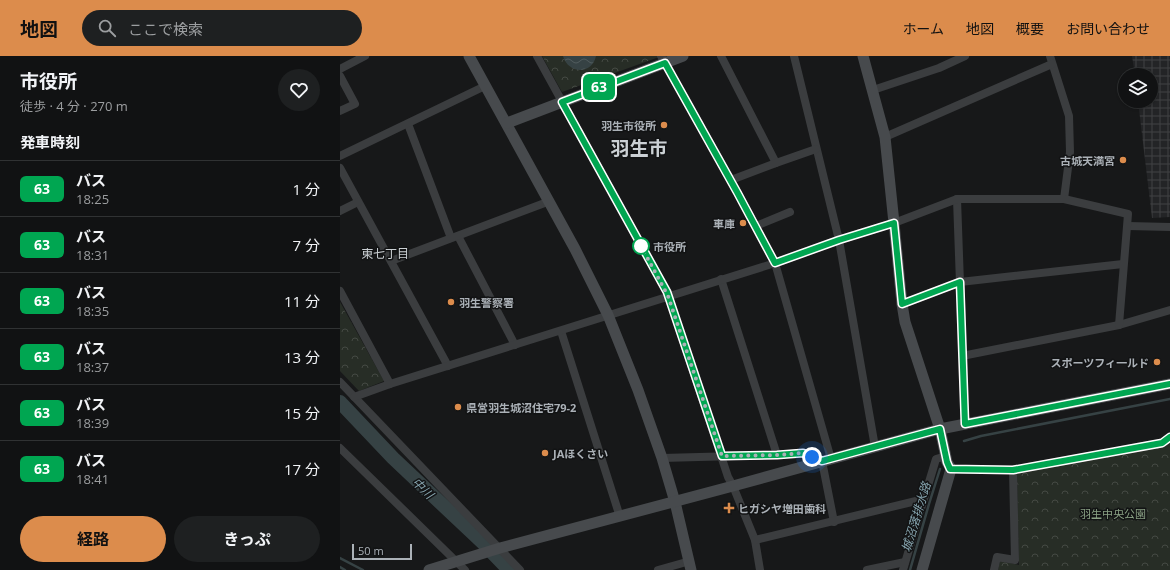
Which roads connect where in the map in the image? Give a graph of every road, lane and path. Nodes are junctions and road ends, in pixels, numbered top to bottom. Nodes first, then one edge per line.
1 (468, 56) edge
2 (537, 56) edge
3 (683, 56) edge
4 (721, 56) edge
5 (794, 56) edge
6 (864, 56) edge
7 (966, 56) edge
8 (362, 57) edge
9 (663, 60) edge
10 (1051, 60) edge
11 (340, 69) edge
12 (340, 76) edge
13 (485, 86) junction
14 (872, 90) junction
15 (562, 102) junction
16 (340, 111) edge
17 (506, 123) junction
18 (408, 124) junction
19 (885, 137) junction
20 (816, 149) junction
21 (340, 156) edge
22 (776, 163) junction
23 (340, 168) edge
24 (731, 180) junction
25 (1064, 199) junction
26 (957, 200) junction
27 (550, 201) junction
28 (358, 202) junction
29 (340, 211) edge
30 (790, 212) dead end
31 (894, 223) junction
32 (756, 226) junction
33 (1128, 226) junction
34 (1170, 227) edge
35 (454, 237) junction
36 (839, 240) junction
37 (391, 261) junction
38 (775, 263) junction
39 (1123, 264) junction
40 (721, 279) junction
41 (960, 282) junction
42 (340, 291) edge
43 (668, 296) junction
44 (902, 304) junction
45 (1170, 310) edge
46 (608, 315) junction
47 (1119, 324) junction
48 (561, 331) junction
49 (515, 345) junction
50 (962, 356) junction
51 (448, 366) junction
52 (340, 382) edge
53 (390, 384) junction
54 (1170, 384) edge
55 (354, 397) junction
56 (965, 424) junction
57 (940, 429) junction
58 (1170, 437) edge
59 (875, 447) junction
60 (340, 448) edge
61 (777, 455) junction
62 (722, 456) junction
63 (946, 456) junction
64 (662, 458) junction
65 (826, 460) junction
66 (950, 469) junction
67 (1013, 470) junction
68 (734, 486) junction
69 (675, 502) junction
70 (923, 502) junction
71 (620, 517) junction
72 (834, 522) junction
73 (755, 540) junction
74 (500, 548) junction
75 (456, 562) junction
76 (690, 566) edge
77 (904, 566) edge
78 (429, 570) edge
79 (465, 570) edge
80 (520, 570) edge
81 (658, 570) edge
82 (760, 570) edge
83 (867, 570) edge
84 (922, 570) edge
85 (994, 570) edge

1 - 13 street
2 - 15 street
3 - 9 street
4 - 22 street
5 - 20 street
6 - 14 street
7 - 14 street
8 - 11 street
9 - 15 street
9 - 24 street
10 - 19 street
10 - 25 street
12 - 16 street
13 - 17 street
13 - 18 street
14 - 19 street
15 - 17 street
15 - 43 street
17 - 27 street
18 - 21 street
18 - 35 street
19 - 31 street
20 - 22 street
20 - 36 street
22 - 24 street
23 - 28 street
24 - 32 street
25 - 26 street
25 - 33 street
26 - 31 street
26 - 41 street
27 - 35 street
27 - 46 street
28 - 29 street
28 - 37 street
30 - 32 street
31 - 36 street
31 - 44 street
32 - 38 street
33 - 34 street
33 - 39 street
35 - 37 street
35 - 49 street
36 - 38 street
36 - 59 street
37 - 51 street
38 - 40 street
38 - 65 street
39 - 41 street
39 - 47 street
40 - 43 street
40 - 61 street
41 - 44 street
41 - 50 street
42 - 53 street
43 - 46 street
43 - 62 street
44 - 57 street
45 - 47 street
46 - 48 street
46 - 64 street
47 - 50 street
48 - 49 street
48 - 71 street
49 - 51 street
50 - 56 street
51 - 53 street
52 - 55 street
53 - 55 street
54 - 56 street
55 - 74 street
56 - 57 street
57 - 59 street
57 - 63 street
58 - 67 street
59 - 65 street
60 - 75 street
61 - 62 street
61 - 65 street
62 - 64 street
62 - 68 street
63 - 66 street
63 - 70 street
64 - 69 street
65 - 68 street
65 - 72 street
66 - 67 street
66 - 84 street
67 - 85 street
68 - 69 street
68 - 73 street
69 - 71 street
69 - 76 street
70 - 72 street
70 - 77 street
71 - 74 street
72 - 73 street
73 - 82 street
74 - 75 street
74 - 80 street
75 - 78 street
75 - 79 street
76 - 81 street
77 - 83 street

